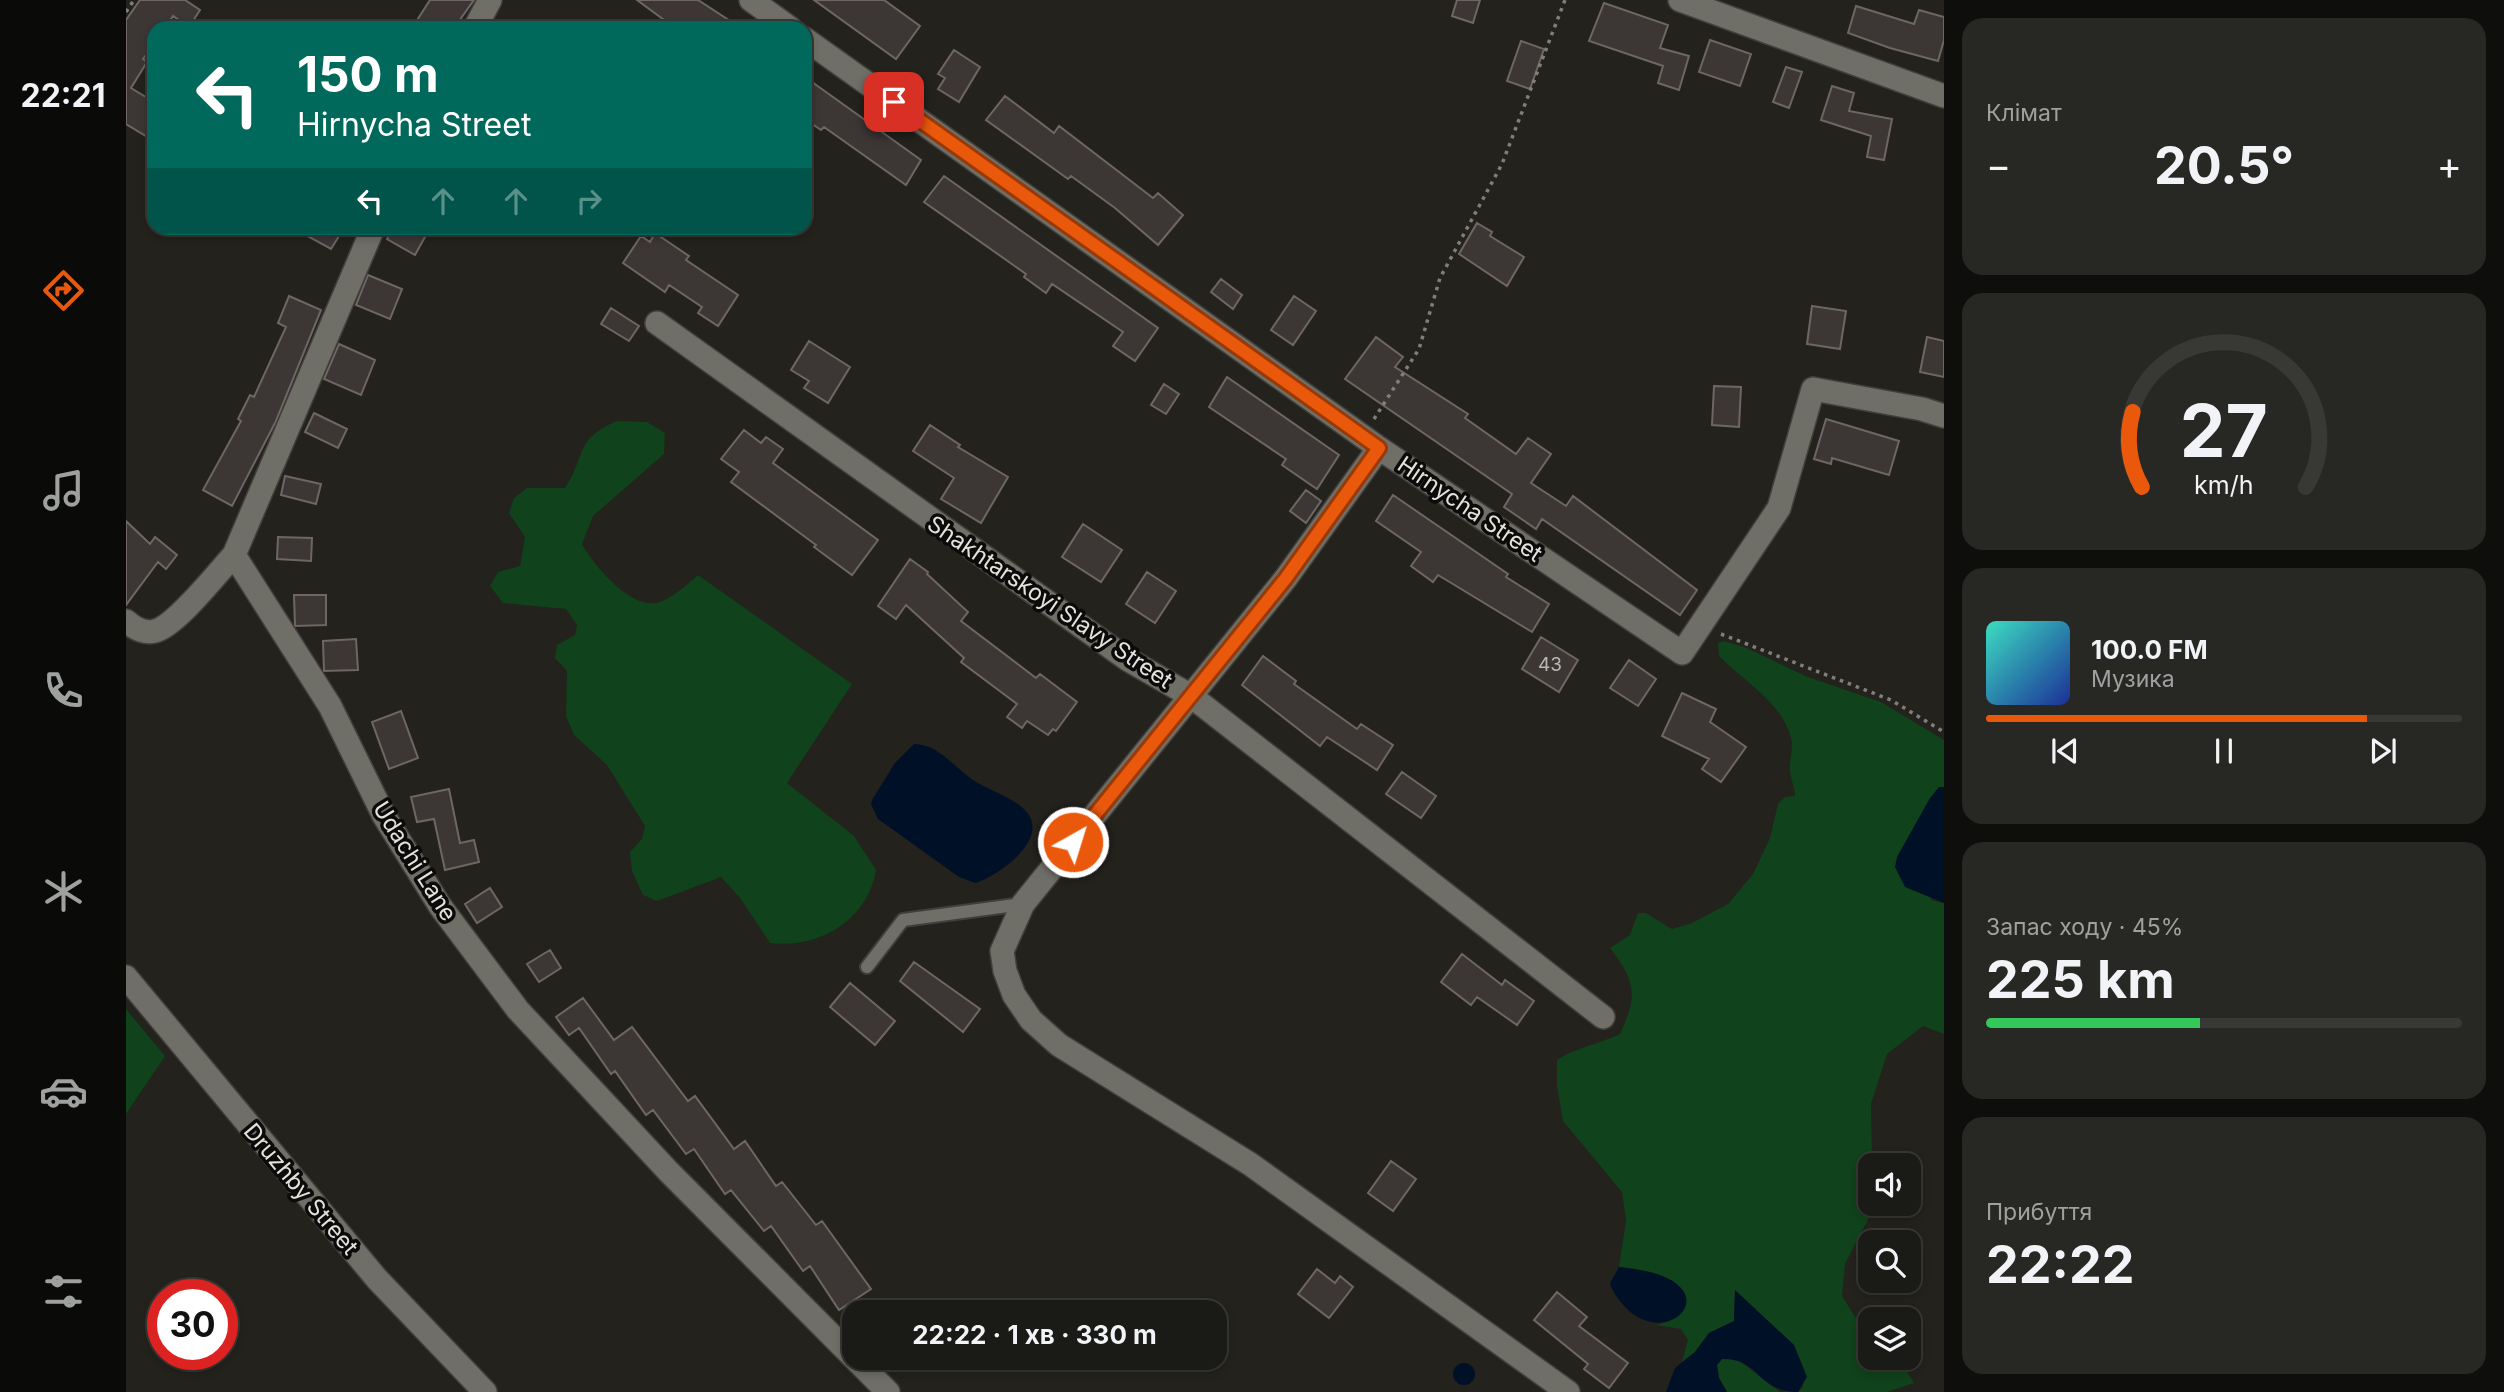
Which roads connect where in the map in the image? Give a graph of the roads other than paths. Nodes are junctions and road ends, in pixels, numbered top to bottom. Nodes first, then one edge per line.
1 (490, 0) edge
2 (751, 0) edge
3 (1680, 0) edge
4 (479, 21) edge
5 (780, 21) edge
6 (812, 44) edge
7 (1944, 96) edge
8 (370, 235) edge
9 (657, 323) dead end
10 (1944, 416) edge
11 (1371, 442) junction
12 (234, 555) junction
13 (126, 621) edge
14 (1191, 696) junction
15 (1023, 904) junction
16 (867, 967) dead end
17 (126, 977) edge
18 (1603, 1017) dead end
19 (485, 1392) edge
20 (888, 1392) edge
21 (1569, 1392) edge

1 - 4 street
2 - 5 street
3 - 7 street
6 - 11 street, Hirnycha Street
8 - 12 street
9 - 14 street, Shakhtarskoyi Slavy Street
10 - 11 street, Hirnycha Street
11 - 14 street
12 - 13 street
12 - 20 street, Udachi Lane
14 - 15 street
14 - 18 street, Shakhtarskoyi Slavy Street
15 - 16 lane
15 - 21 street
17 - 19 street, Druzhby Street

